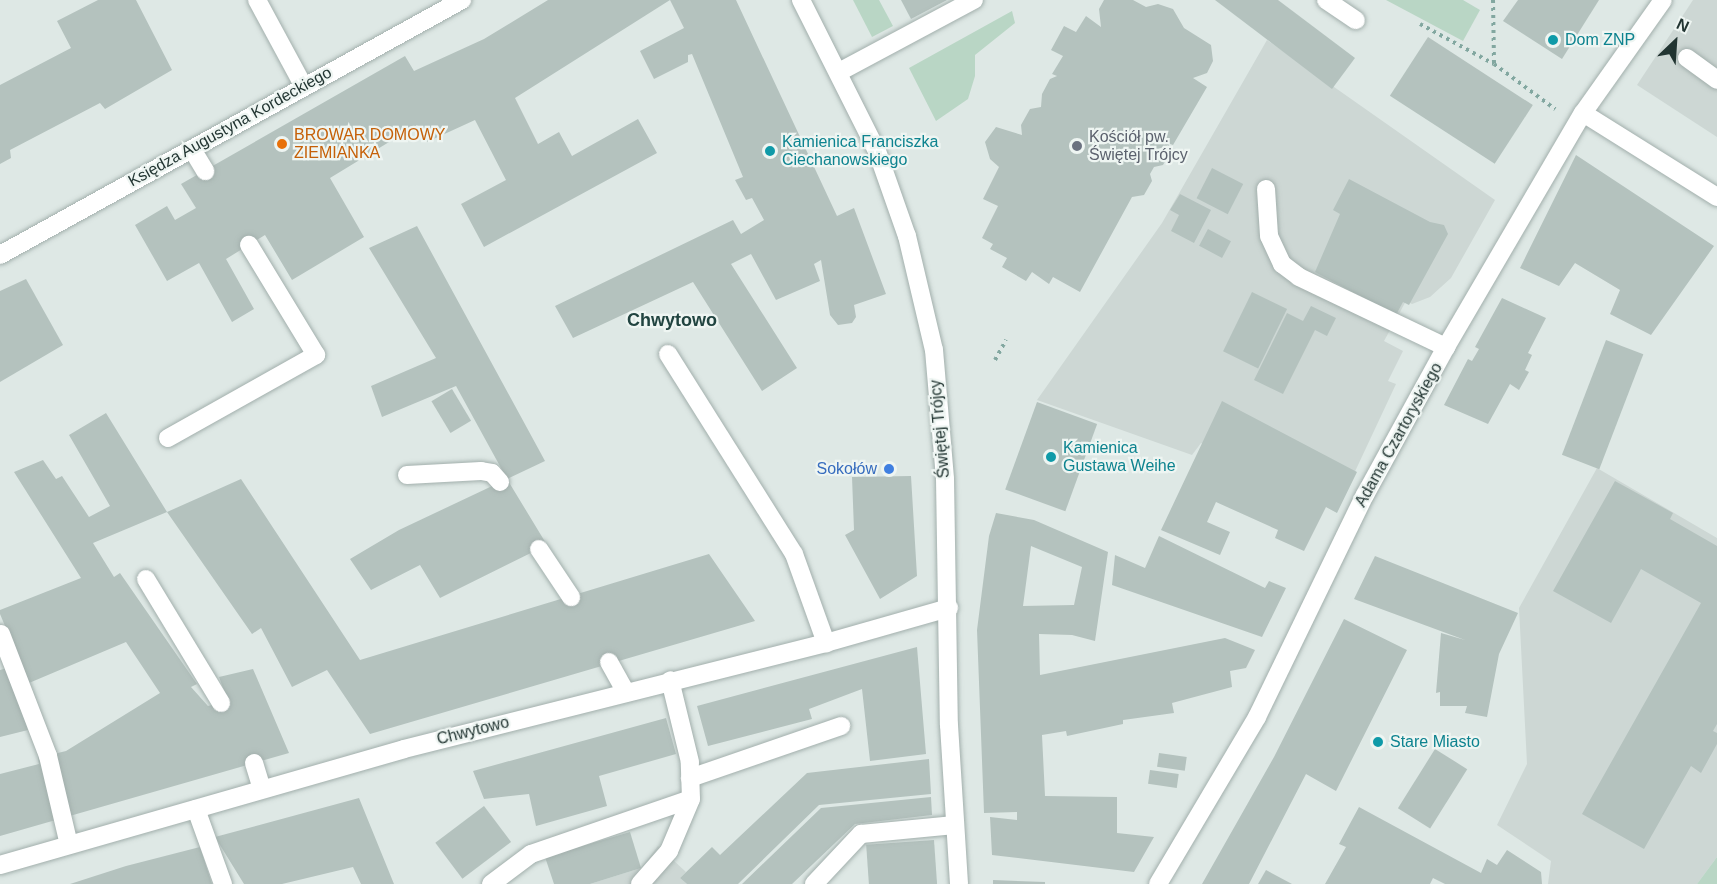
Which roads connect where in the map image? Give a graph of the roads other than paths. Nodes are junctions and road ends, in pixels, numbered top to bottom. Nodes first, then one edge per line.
1 (257, 0) edge
2 (462, 0) edge
3 (801, 0) edge
4 (974, 0) edge
5 (1326, 0) edge
6 (1663, 0) edge
7 (1356, 20) dead end
8 (1687, 58) dead end
9 (839, 72) junction
10 (1717, 80) edge
11 (303, 85) junction
12 (1583, 113) junction
13 (192, 149) junction
14 (205, 171) dead end
15 (1266, 189) dead end
16 (1717, 197) edge
17 (249, 245) dead end
18 (0, 255) edge
19 (1446, 347) junction
20 (668, 354) dead end
21 (168, 438) dead end
22 (407, 475) dead end
23 (500, 482) dead end
24 (539, 549) dead end
25 (146, 579) dead end
26 (571, 597) dead end
27 (949, 608) junction
28 (1, 634) edge
29 (826, 643) junction
30 (609, 662) dead end
31 (670, 680) junction
32 (626, 693) junction
33 (222, 703) dead end
34 (841, 726) dead end
35 (254, 763) dead end
36 (690, 778) junction
37 (262, 789) junction
38 (691, 799) junction
39 (196, 809) junction
40 (955, 825) junction
41 (69, 845) junction
42 (0, 865) edge
43 (223, 884) edge
44 (490, 884) edge
45 (640, 884) edge
46 (814, 884) edge
47 (959, 884) edge
48 (1158, 884) edge

1 - 11 street
2 - 11 street, Księdza Augustyna Kordeckiego
3 - 9 street, Świętej Trójcy
4 - 9 street
5 - 7 street
6 - 12 street, Adama Czartoryskiego
8 - 10 street
9 - 27 street, Świętej Trójcy
11 - 13 street, Księdza Augustyna Kordeckiego
12 - 16 street
12 - 19 street, Adama Czartoryskiego
13 - 14 street
13 - 18 street, Księdza Augustyna Kordeckiego
15 - 19 street
17 - 21 street
19 - 48 street, Adama Czartoryskiego
20 - 29 street
22 - 23 street
24 - 26 street
25 - 33 street
27 - 29 street, Chwytowo
27 - 40 street, Świętej Trójcy
28 - 41 street
29 - 31 street, Chwytowo
30 - 32 street
31 - 32 street, Chwytowo
31 - 36 street
32 - 37 street, Chwytowo
34 - 36 street
35 - 37 street
36 - 38 street
37 - 39 street, Chwytowo
38 - 44 street
38 - 45 street
39 - 41 street, Chwytowo
39 - 43 street
40 - 46 street
40 - 47 street, Świętej Trójcy
41 - 42 street, Chwytowo

